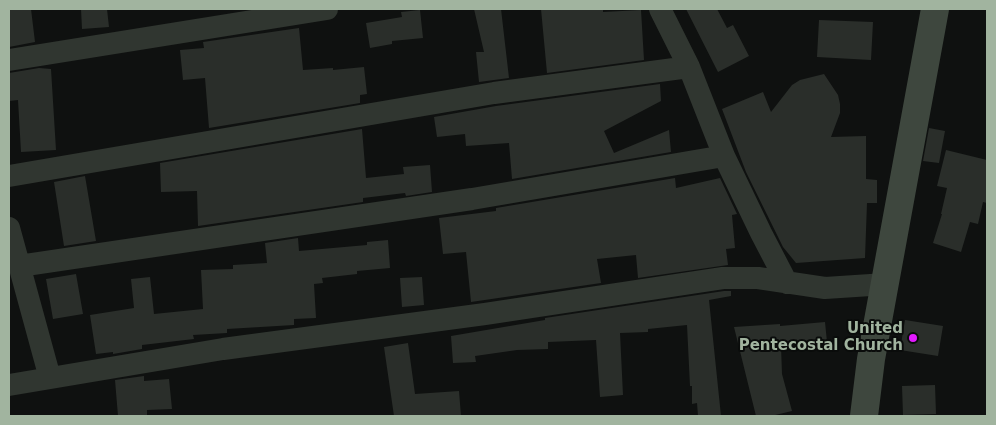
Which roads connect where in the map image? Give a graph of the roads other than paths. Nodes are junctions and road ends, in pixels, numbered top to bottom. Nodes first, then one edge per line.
1 (327, 9) edge
2 (660, 9) edge
3 (935, 9) edge
4 (9, 60) edge
5 (689, 67) junction
6 (724, 156) junction
7 (9, 176) edge
8 (9, 228) edge
9 (19, 266) junction
10 (787, 282) junction
11 (886, 284) junction
12 (50, 378) junction
13 (9, 385) edge
14 (864, 416) edge

1 - 4 street
2 - 5 street
3 - 11 street
5 - 6 street
5 - 7 street
6 - 9 street
6 - 10 street
8 - 9 street
9 - 12 street
10 - 11 street
10 - 12 street
11 - 14 street
12 - 13 street

